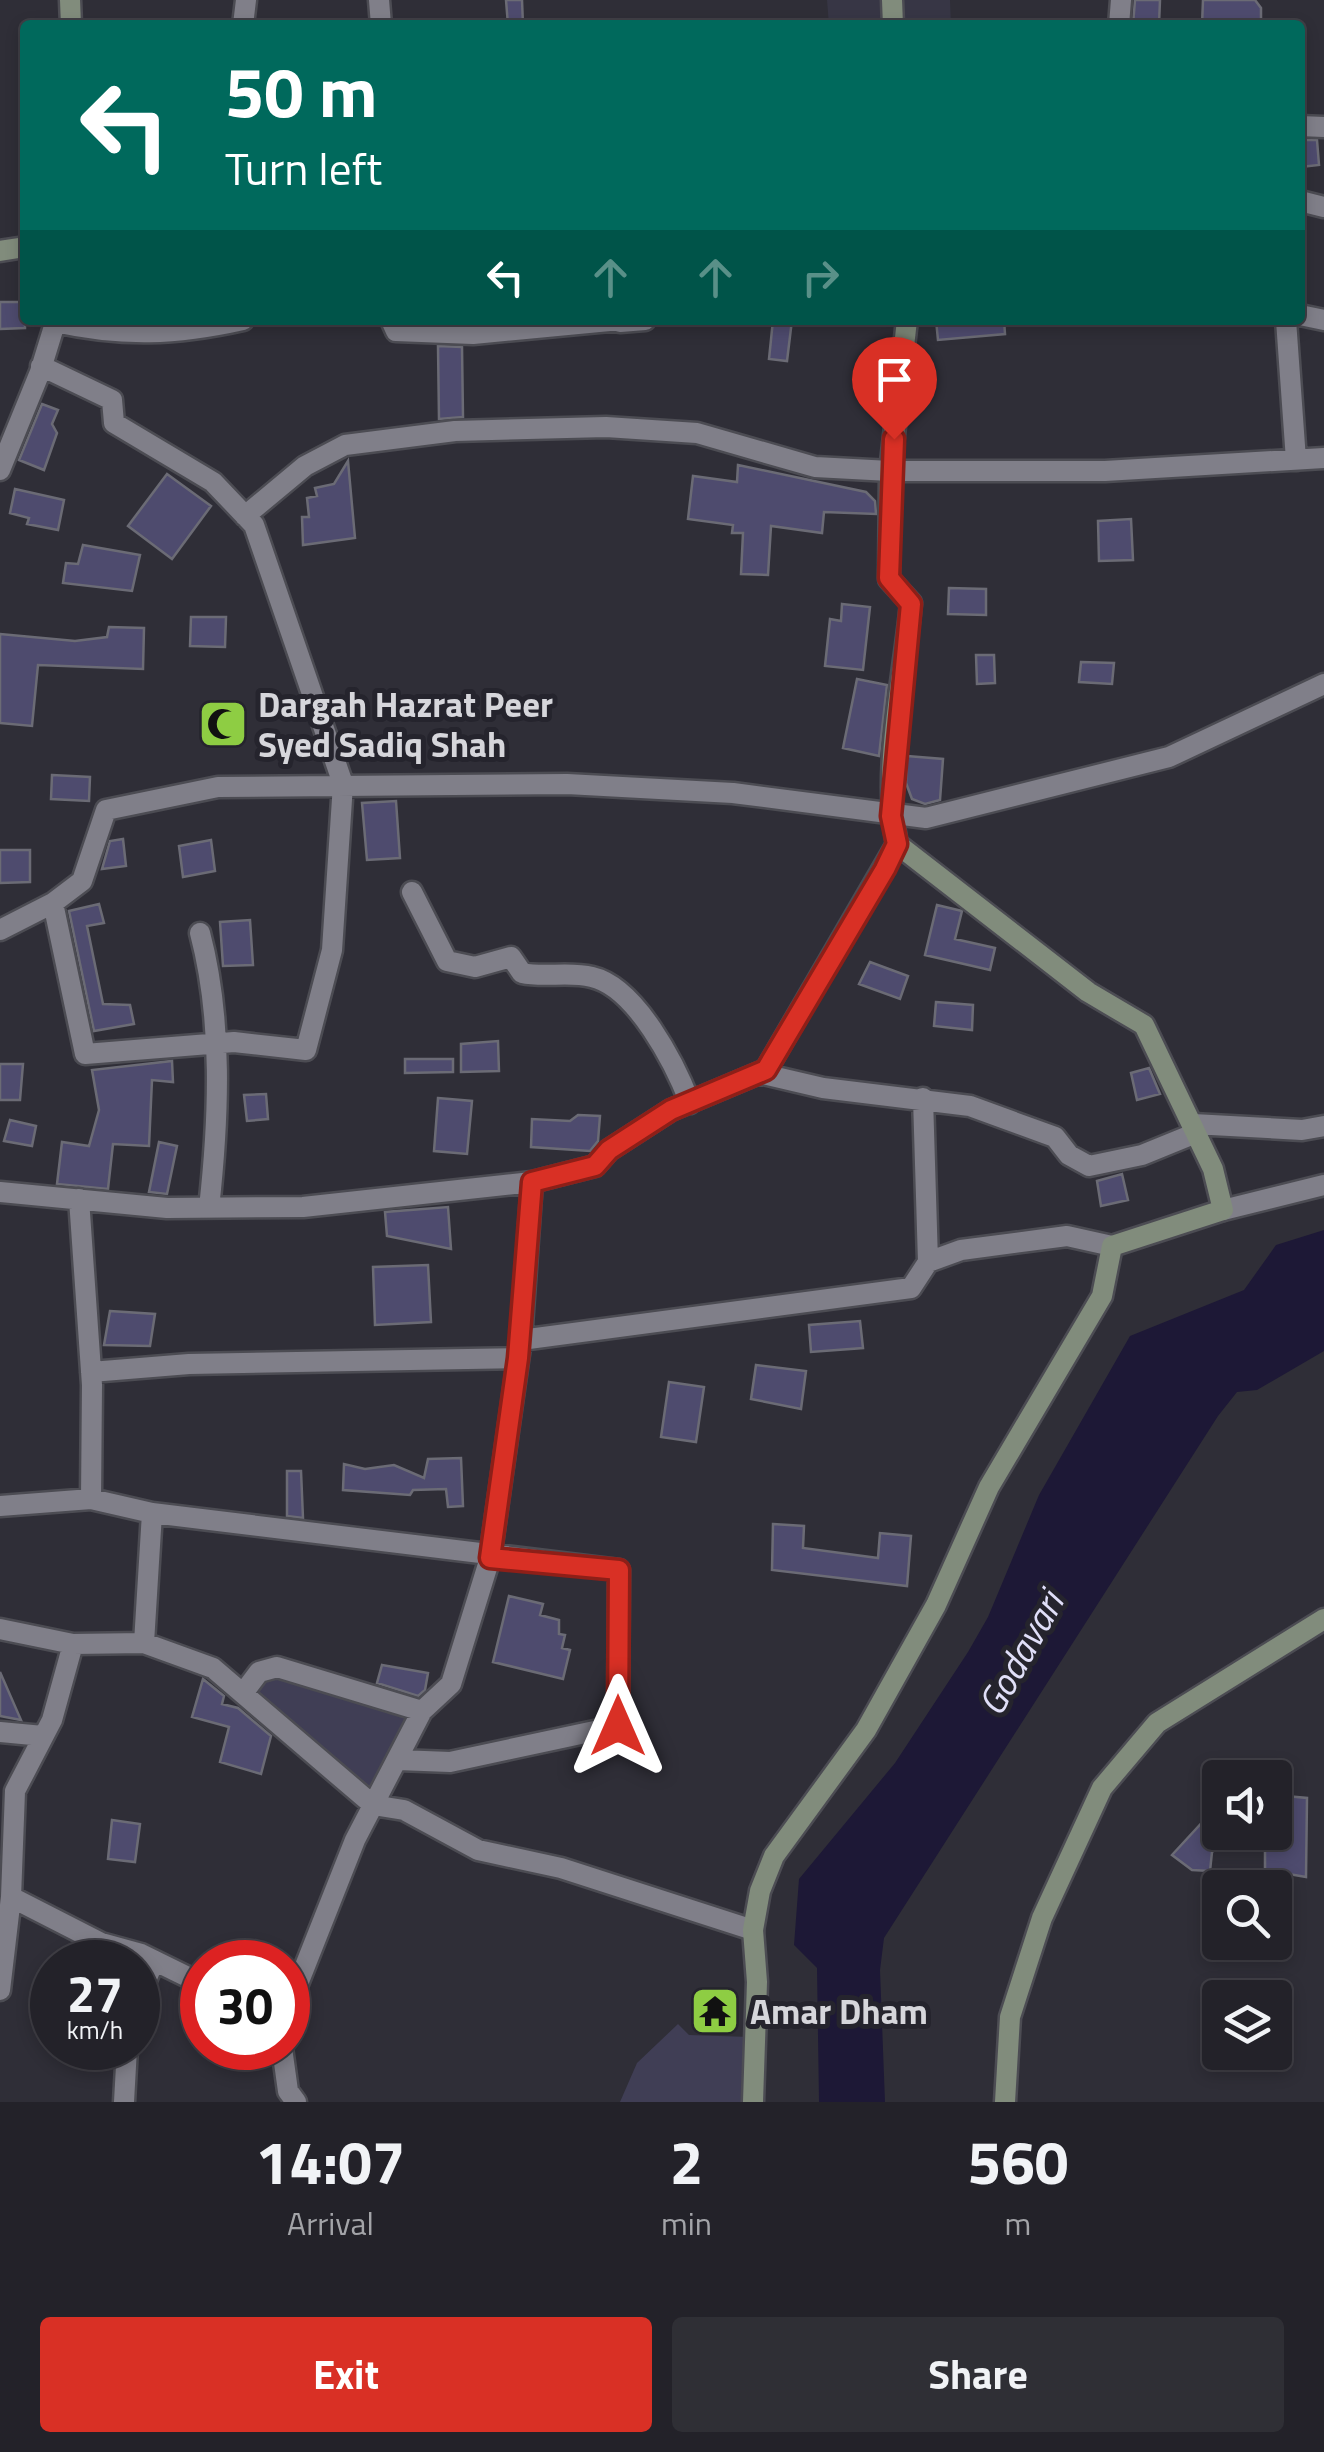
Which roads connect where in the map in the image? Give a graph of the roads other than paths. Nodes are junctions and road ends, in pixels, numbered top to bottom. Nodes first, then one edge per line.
1 (55, 325) edge
2 (73, 325) edge
3 (213, 325) edge
4 (393, 325) edge
5 (573, 325) edge
6 (905, 325) edge
7 (1286, 325) edge
8 (41, 366) junction
9 (1324, 458) edge
10 (1296, 460) junction
11 (0, 470) edge
12 (890, 472) junction
13 (245, 516) junction
14 (1324, 684) edge
15 (343, 784) junction
16 (891, 816) junction
17 (897, 844) junction
18 (412, 892) dead end
19 (53, 903) junction
20 (0, 930) edge
21 (200, 933) dead end
22 (214, 1044) junction
23 (760, 1073) junction
24 (923, 1098) junction
25 (690, 1103) junction
26 (1324, 1126) edge
27 (1194, 1128) junction
28 (532, 1182) junction
29 (1324, 1185) edge
30 (0, 1192) edge
31 (79, 1199) junction
32 (208, 1208) junction
33 (1222, 1210) junction
34 (1112, 1246) junction
35 (928, 1262) junction
36 (520, 1349) junction
37 (92, 1372) junction
38 (92, 1499) junction
39 (0, 1506) edge
40 (152, 1513) junction
41 (490, 1558) junction
42 (1324, 1620) edge
43 (0, 1629) edge
44 (144, 1643) junction
45 (74, 1644) junction
46 (244, 1692) junction
47 (422, 1711) junction
48 (0, 1732) edge
49 (43, 1736) junction
50 (398, 1760) junction
51 (373, 1806) junction
52 (6, 1850) edge
53 (11, 1897) junction
54 (753, 1930) junction
55 (95, 1940) edge
56 (310, 1954) edge
57 (0, 1990) edge
58 (125, 2070) edge
59 (285, 2070) edge
60 (124, 2102) edge
61 (296, 2102) edge
62 (753, 2102) edge
63 (1004, 2102) edge

1 - 8 street
2 - 3 street
4 - 5 street
6 - 12 street
7 - 10 street
8 - 11 street
8 - 13 street
9 - 10 street
10 - 12 street
12 - 13 street
12 - 16 street
13 - 15 street
14 - 16 street
15 - 16 street
15 - 19 street
15 - 22 street
16 - 17 street
17 - 23 street
17 - 27 street
18 - 25 street
19 - 20 street
19 - 22 street
21 - 22 street
22 - 32 street
23 - 24 street
23 - 25 street
24 - 27 street
24 - 35 street
25 - 28 street
26 - 27 street
27 - 33 street
28 - 32 street
28 - 36 street
29 - 33 street
30 - 31 street
31 - 32 street
31 - 37 street
33 - 34 street
34 - 35 street
34 - 54 street
35 - 36 street
36 - 37 street
36 - 41 street
37 - 38 street
38 - 39 street
38 - 40 street
40 - 41 street
40 - 44 street
41 - 47 street
41 - 50 street
42 - 63 street
43 - 45 street
44 - 45 street
44 - 46 street
45 - 49 street
46 - 47 street
46 - 51 street
47 - 50 street
48 - 49 street
49 - 52 street
50 - 51 street
51 - 54 street
51 - 56 street
52 - 53 street
53 - 55 street
53 - 57 street
54 - 62 street
58 - 60 street
59 - 61 street

